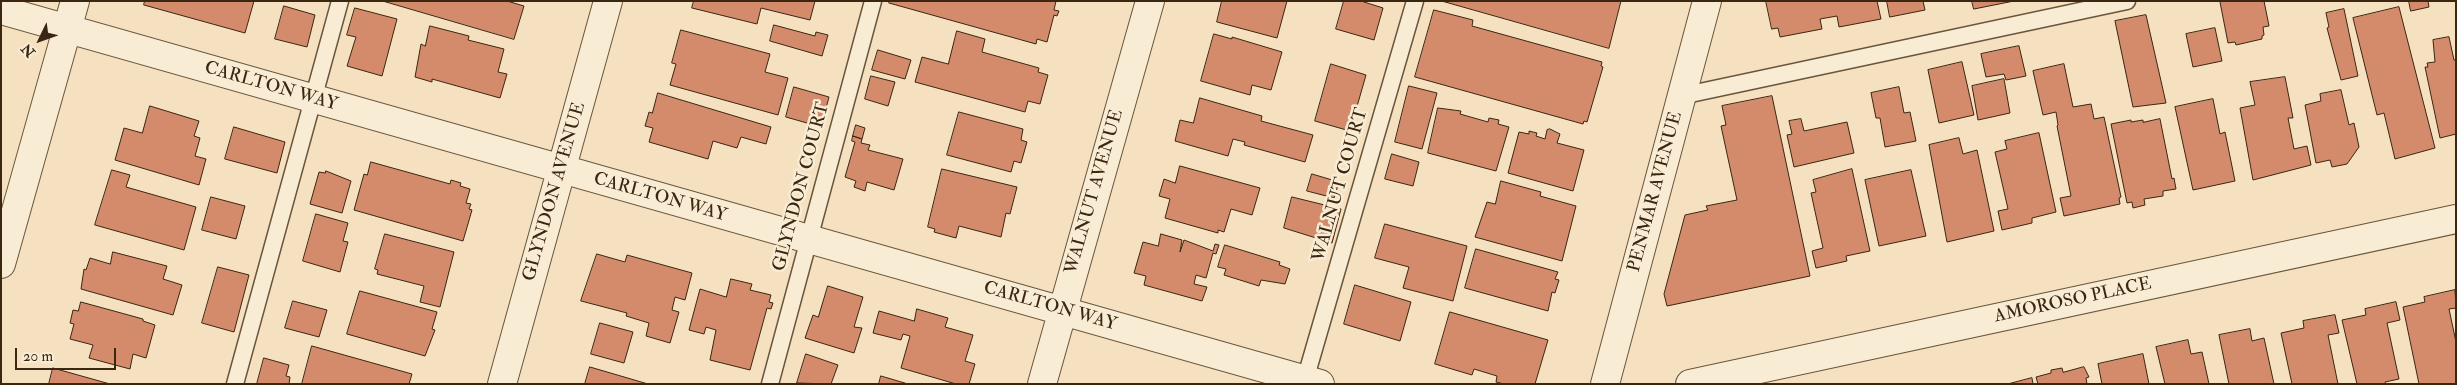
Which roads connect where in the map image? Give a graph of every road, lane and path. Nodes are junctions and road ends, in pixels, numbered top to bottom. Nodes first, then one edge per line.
1 (75, 1) edge
2 (340, 1) edge
3 (608, 1) edge
4 (873, 1) edge
5 (1150, 1) edge
6 (1415, 1) edge
7 (1707, 1) edge
8 (2127, 1) edge
9 (1, 10) edge
10 (67, 28) junction
11 (1681, 96) junction
12 (313, 99) junction
13 (561, 170) junction
14 (2456, 219) edge
15 (809, 240) junction
16 (1, 264) edge
17 (1062, 310) junction
18 (1313, 382) edge
19 (235, 384) edge
20 (502, 384) edge
21 (770, 384) edge
22 (1042, 384) edge
23 (1605, 384) edge
24 (1690, 384) edge

1 - 10 street
2 - 12 lane
3 - 13 street, GLYNDON AVENUE
4 - 15 lane, GLYNDON COURT
5 - 17 street, WALNUT AVENUE
6 - 18 lane, WALNUT COURT
7 - 11 street, PENMAR AVENUE
8 - 11 lane
9 - 10 street, CARLTON WAY
10 - 12 street, CARLTON WAY
10 - 16 street
11 - 23 street, PENMAR AVENUE
12 - 13 street, CARLTON WAY
12 - 19 lane
13 - 15 street, CARLTON WAY
13 - 20 street, GLYNDON AVENUE
14 - 24 street, AMOROSO PLACE
15 - 17 street, CARLTON WAY
15 - 21 lane, GLYNDON COURT
17 - 18 street, CARLTON WAY
17 - 22 street, WALNUT AVENUE

